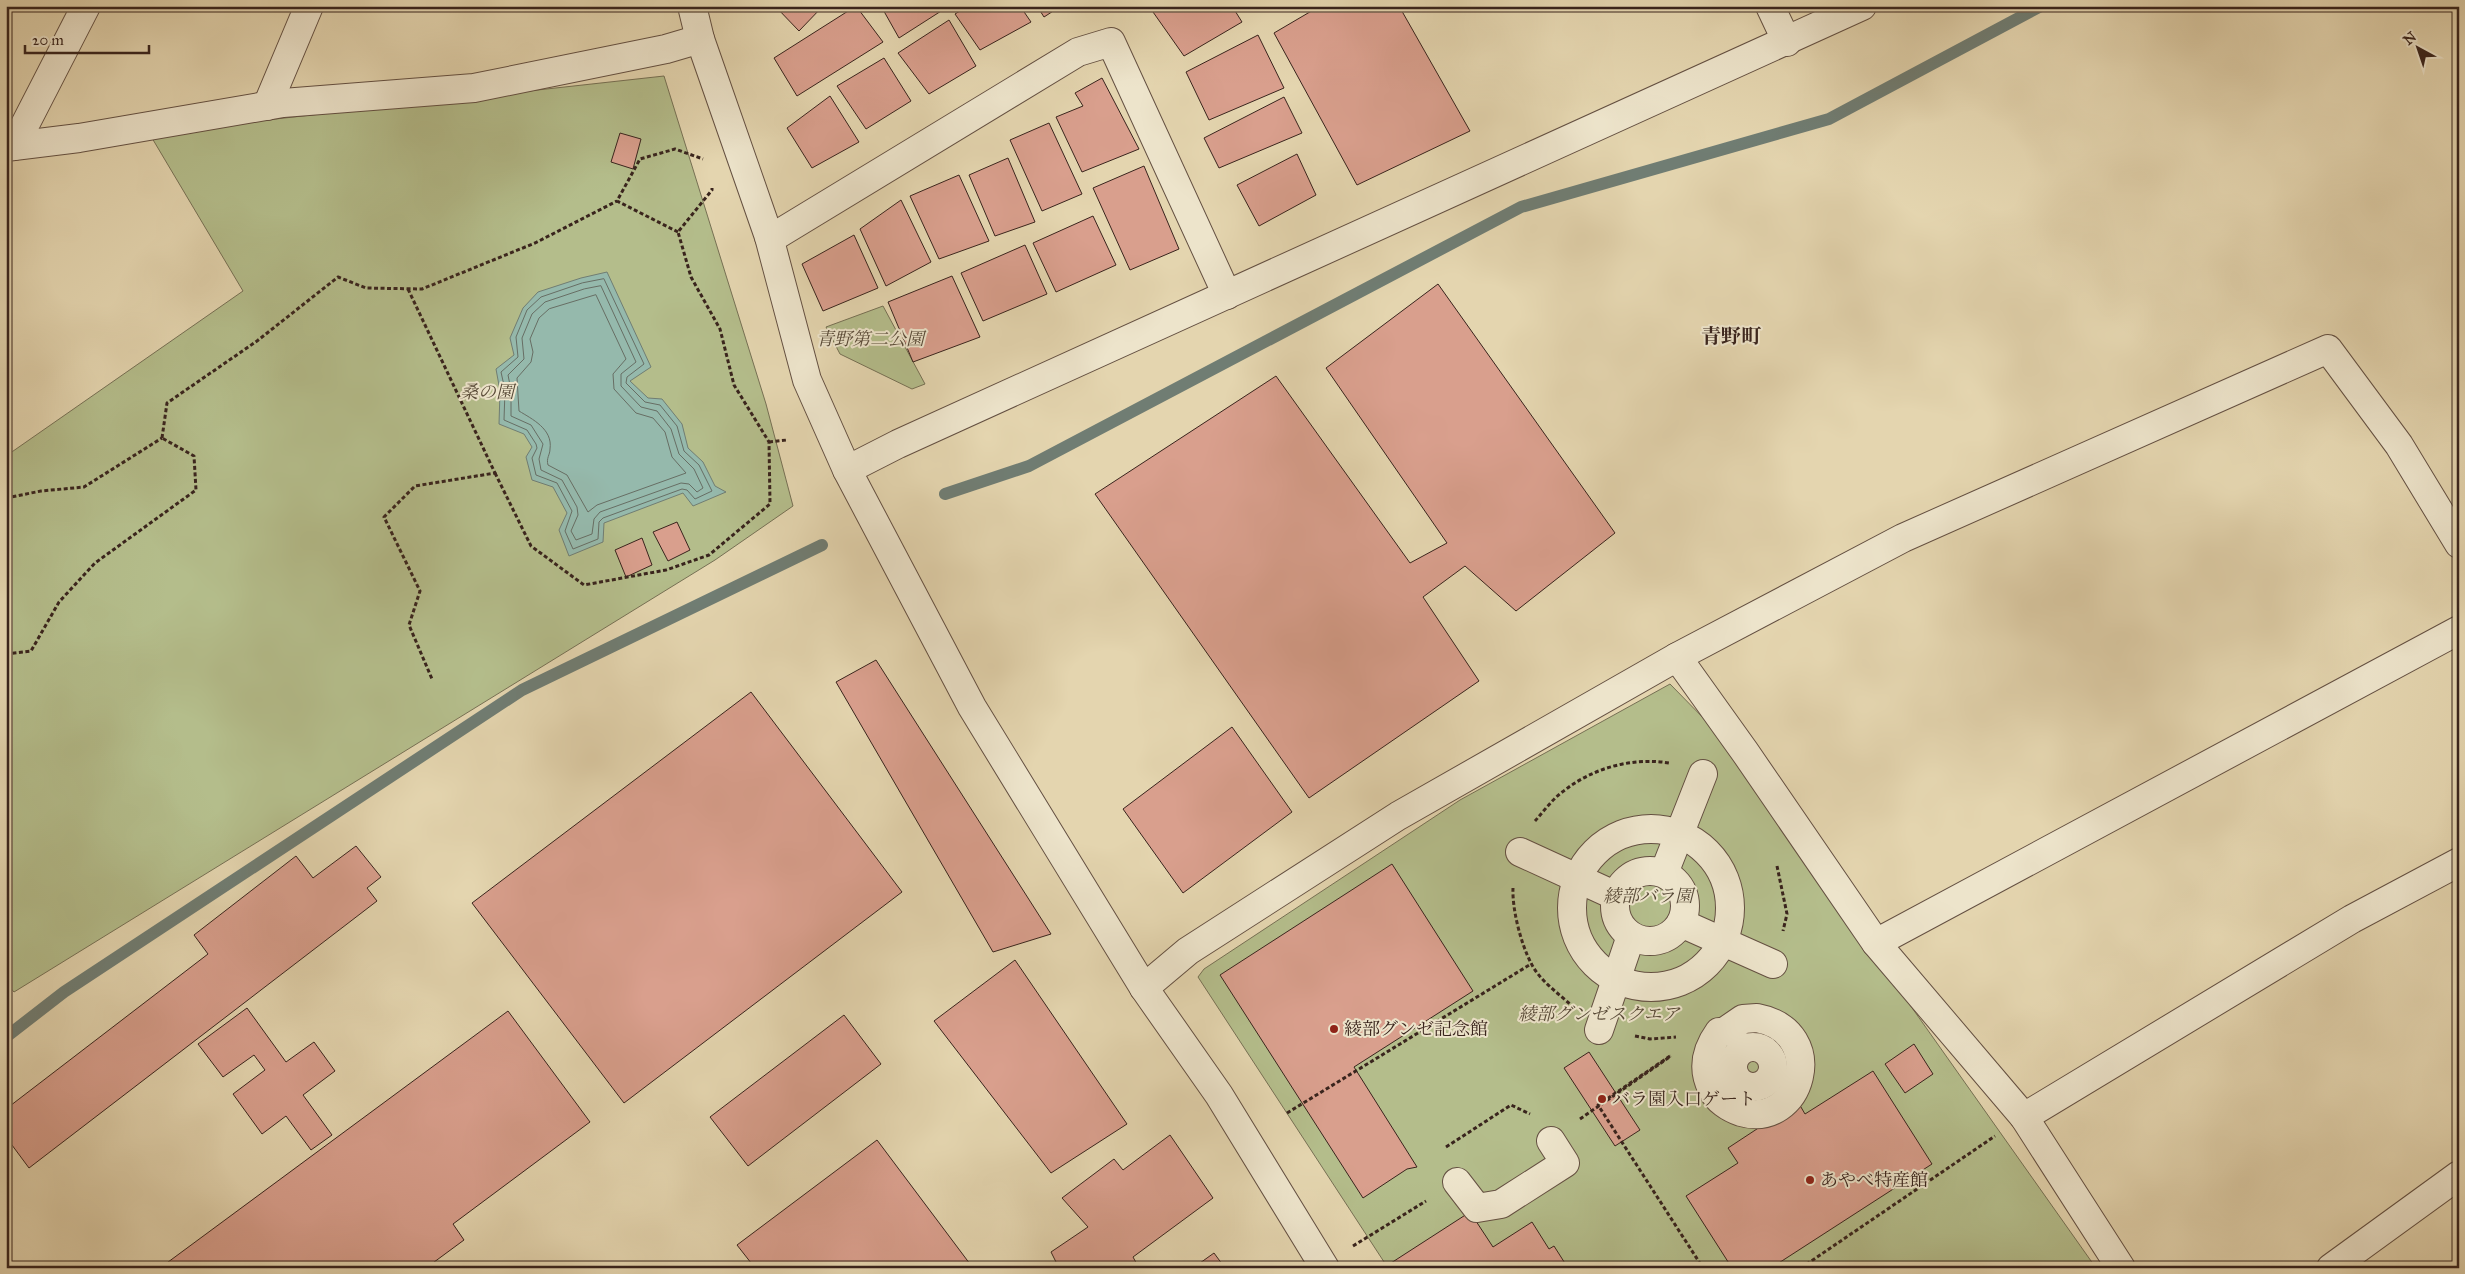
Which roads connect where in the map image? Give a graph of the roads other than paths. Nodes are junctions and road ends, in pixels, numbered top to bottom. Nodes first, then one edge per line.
1 (86, 6) edge
2 (309, 6) edge
3 (692, 6) edge
4 (1770, 6) edge
5 (1862, 6) edge
6 (700, 39) junction
7 (1786, 42) junction
8 (267, 106) junction
9 (10, 146) edge
10 (769, 238) junction
11 (1227, 295) junction
12 (847, 470) junction
13 (2459, 544) edge
14 (2459, 630) edge
15 (1677, 657) junction
16 (1703, 774) dead end
17 (1680, 834) junction
18 (1520, 852) road end
19 (2459, 862) edge
20 (1664, 874) junction
21 (1577, 879) junction
22 (1616, 896) junction
23 (1681, 923) junction
24 (1631, 936) junction
25 (1722, 941) junction
26 (1876, 943) junction
27 (1773, 964) dead end
28 (1617, 979) junction
29 (1144, 988) junction
30 (1599, 1030) road end
31 (1728, 1036) junction
32 (1793, 1038) junction
33 (1769, 1054) junction
34 (1736, 1078) junction
35 (1714, 1094) junction
36 (1772, 1094) junction
37 (2024, 1117) junction
38 (1551, 1141) road end
39 (2459, 1175) edge
40 (1457, 1182) road end
41 (1323, 1266) edge
42 (2120, 1268) edge
43 (2332, 1268) edge

1 - 9 street
2 - 8 street
3 - 6 street
4 - 7 street
5 - 7 street
6 - 8 street
6 - 10 street
7 - 11 street
8 - 9 street
10 - 11 street
10 - 12 street
11 - 12 street
12 - 29 street
13 - 15 street
14 - 26 street
15 - 26 street
15 - 29 street
16 - 17 street
17 - 20 street
17 - 21 street
17 - 25 street
18 - 21 street
19 - 37 street
20 - 22 street
20 - 23 street
21 - 22 street
21 - 28 street
22 - 24 street
23 - 24 street
23 - 25 street
24 - 28 street
25 - 27 street
25 - 28 street
26 - 37 street
28 - 30 street
29 - 41 street
31 - 32 street
31 - 33 street
31 - 34 street
31 - 35 street
32 - 33 street
32 - 36 street
33 - 36 street
34 - 35 street
34 - 36 street
35 - 36 street
37 - 42 street
38 - 40 street
39 - 43 street

